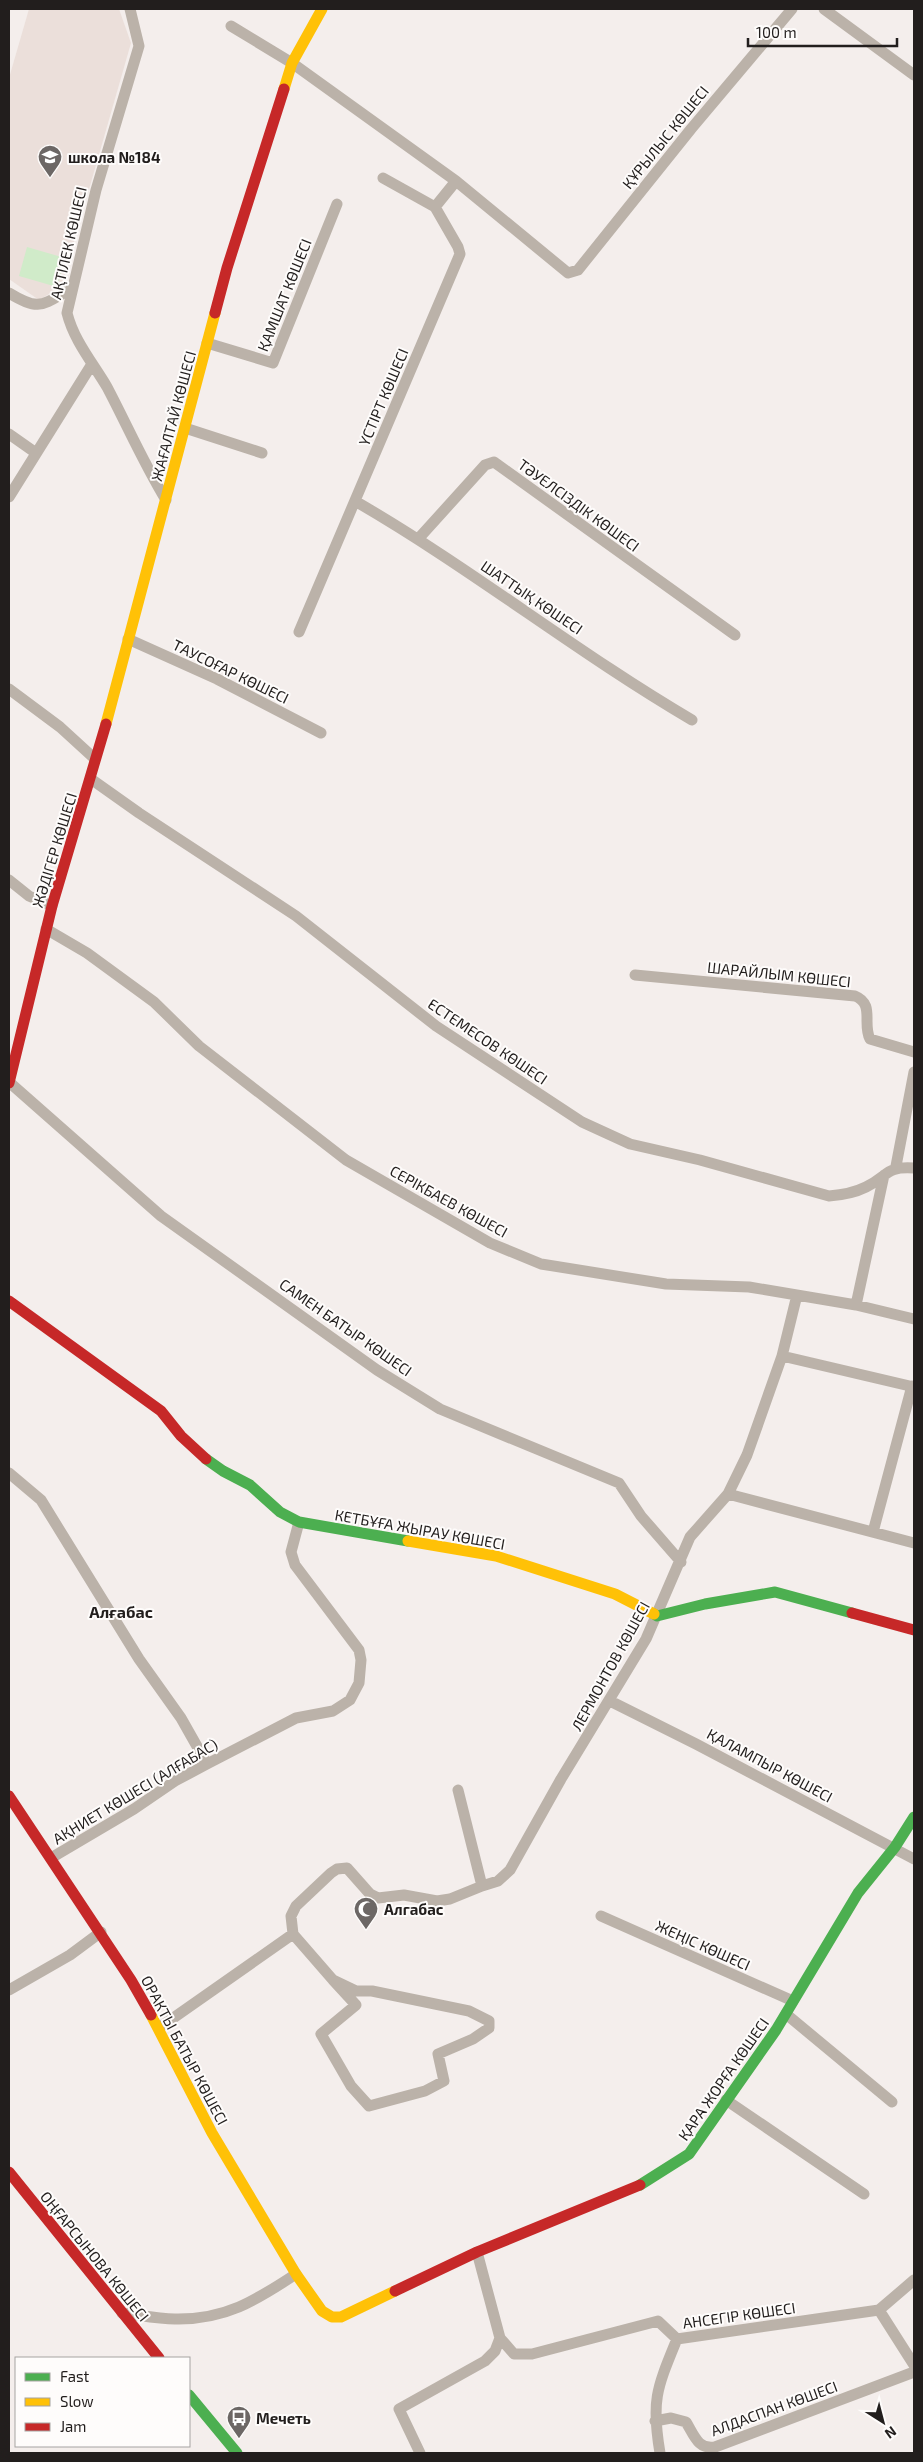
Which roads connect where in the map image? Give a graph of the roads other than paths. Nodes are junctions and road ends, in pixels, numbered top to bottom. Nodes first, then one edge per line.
1 (130, 9) edge
2 (322, 9) edge
3 (792, 9) edge
4 (824, 9) edge
5 (231, 26) dead end
6 (292, 63) junction
7 (914, 74) edge
8 (383, 178) dead end
9 (456, 181) junction
10 (337, 204) dead end
11 (435, 206) junction
12 (72, 288) junction
13 (9, 293) edge
14 (207, 343) junction
15 (92, 364) junction
16 (184, 428) junction
17 (9, 434) edge
18 (36, 452) junction
19 (262, 453) dead end
20 (9, 497) edge
21 (166, 500) junction
22 (355, 501) junction
23 (420, 538) junction
24 (299, 632) dead end
25 (735, 635) dead end
26 (128, 639) junction
27 (9, 689) edge
28 (692, 720) dead end
29 (321, 733) dead end
30 (95, 759) junction
31 (91, 779) junction
32 (9, 880) edge
33 (52, 906) junction
34 (46, 930) junction
35 (635, 975) dead end
36 (914, 1052) edge
37 (914, 1072) edge
38 (9, 1082) edge
39 (896, 1166) junction
40 (914, 1168) edge
41 (884, 1175) junction
42 (796, 1296) junction
43 (9, 1301) edge
44 (856, 1305) junction
45 (914, 1319) edge
46 (782, 1356) junction
47 (913, 1387) edge
48 (9, 1473) edge
49 (728, 1494) junction
50 (299, 1522) junction
51 (873, 1532) junction
52 (914, 1543) edge
53 (681, 1562) junction
54 (657, 1616) junction
55 (914, 1630) edge
56 (610, 1701) junction
57 (207, 1764) junction
58 (458, 1790) dead end
59 (9, 1796) edge
60 (914, 1817) edge
61 (895, 1848) junction
62 (51, 1858) junction
63 (914, 1859) edge
64 (482, 1886) junction
65 (601, 1916) dead end
66 (101, 1932) junction
67 (293, 1934) junction
68 (333, 1980) junction
69 (9, 1990) edge
70 (793, 2001) junction
71 (786, 2014) junction
72 (159, 2028) junction
73 (726, 2100) junction
74 (892, 2102) dead end
75 (9, 2172) edge
76 (864, 2194) dead end
77 (477, 2252) junction
78 (296, 2274) junction
79 (914, 2280) edge
80 (879, 2310) junction
81 (122, 2313) junction
82 (332, 2318) joint
83 (500, 2338) junction
84 (677, 2339) junction
85 (158, 2357) edge
86 (914, 2365) edge
87 (914, 2372) edge
88 (190, 2396) edge
89 (655, 2421) junction
90 (237, 2453) edge
91 (420, 2453) edge
92 (660, 2453) edge

1 - 12 street, АҚТІЛЕК КӨШЕСІ
2 - 6 street, ЖАҒАЛТАЙ КӨШЕСІ
3 - 9 street, ҚҰРЫЛЫС КӨШЕСІ
4 - 7 street
5 - 6 street
6 - 9 street
6 - 14 street, ЖАҒАЛТАЙ КӨШЕСІ
8 - 11 street
9 - 11 street
10 - 14 street, ҚАМШАТ КӨШЕСІ
11 - 22 street, ҮСТІРТ КӨШЕСІ
12 - 13 street
12 - 15 street, АҚТІЛЕК КӨШЕСІ
14 - 16 street, ЖАҒАЛТАЙ КӨШЕСІ
15 - 18 street
15 - 21 street, АҚТІЛЕК КӨШЕСІ
16 - 19 street
16 - 21 street, ЖАҒАЛТАЙ КӨШЕСІ
17 - 18 street
18 - 20 street
21 - 26 street, ЖАҒАЛТАЙ КӨШЕСІ
22 - 23 street, ШАТТЫҚ КӨШЕСІ
22 - 24 street, ҮСТІРТ КӨШЕСІ
23 - 25 street, ТӘУЕЛСІЗДІК КӨШЕСІ
23 - 28 street, ШАТТЫҚ КӨШЕСІ
26 - 29 street, ТАУCОҒАР КӨШЕСІ
26 - 30 street, ЖАҒАЛТАЙ КӨШЕСІ
27 - 30 street
30 - 31 street, ЖАҒАЛТАЙ КӨШЕСІ
31 - 33 street, ЖӘДІГЕР КӨШЕСІ
31 - 41 street, ЕСТЕМЕСОВ КӨШЕСІ
32 - 33 street
33 - 34 street, ЖӘДІГЕР КӨШЕСІ
34 - 38 street
34 - 42 street, СЕРІКБАЕВ КӨШЕСІ
35 - 36 street, ШАРАЙЛЫМ КӨШЕСІ
37 - 39 street
38 - 53 street, САМЕН БАТЫР КӨШЕСІ
39 - 40 street
39 - 41 street, ЕСТЕМЕСОВ КӨШЕСІ
41 - 44 street
42 - 44 street, СЕРІКБАЕВ КӨШЕСІ
42 - 46 street, ЛЕРМОНТОВ КӨШЕСІ
43 - 50 street, КЕТБҰҒА ЖЫРАУ КӨШЕСІ
44 - 45 street, СЕРІКБАЕВ КӨШЕСІ
46 - 47 street
46 - 49 street, ЛЕРМОНТОВ КӨШЕСІ
47 - 51 street
48 - 57 street
49 - 51 street
49 - 53 street, ЛЕРМОНТОВ КӨШЕСІ
50 - 54 street, КЕТБҰҒА ЖЫРАУ КӨШЕСІ
50 - 57 street, АҚНИЕТ КӨШЕСІ (АЛҒАБАС)
51 - 52 street
53 - 54 street, ЛЕРМОНТОВ КӨШЕСІ
54 - 55 street
54 - 56 street, ЛЕРМОНТОВ КӨШЕСІ
56 - 61 street, ҚАЛАМПЫР КӨШЕСІ
56 - 64 street, ЛЕРМОНТОВ КӨШЕСІ
57 - 62 street, АҚНИЕТ КӨШЕСІ (АЛҒАБАС)
58 - 64 street
59 - 62 street, ОРАКТЫ БАТЫР КӨШЕСІ
60 - 61 street, ҚАРА ЖОРҒА КӨШЕСІ
61 - 63 street, ҚАЛАМПЫР КӨШЕСІ
61 - 70 street, ҚАРА ЖОРҒА КӨШЕСІ
62 - 66 street, ОРАКТЫ БАТЫР КӨШЕСІ
64 - 67 street, ЛЕРМОНТОВ КӨШЕСІ
65 - 70 street, ЖЕҢІС КӨШЕСІ
66 - 69 street
66 - 72 street, ОРАКТЫ БАТЫР КӨШЕСІ
67 - 68 street
67 - 72 street
68 - 68 street
70 - 71 street, ҚАРА ЖОРҒА КӨШЕСІ
71 - 73 street, ҚАРА ЖОРҒА КӨШЕСІ
71 - 74 street
72 - 78 street, ОРАКТЫ БАТЫР КӨШЕСІ
73 - 76 street
73 - 77 street, ҚАРА ЖОРҒА КӨШЕСІ
75 - 81 street, ОҢҒАРСЫНОВА КӨШЕСІ
77 - 82 street, ҚАРА ЖОРҒА КӨШЕСІ
77 - 83 street
78 - 81 street
78 - 82 street, ОРАКТЫ БАТЫР КӨШЕСІ
79 - 80 street
80 - 84 street, АНСЕГІР КӨШЕСІ
80 - 86 street
81 - 85 street, ОҢҒАРСЫНОВА КӨШЕСІ
83 - 84 street, АНСЕГІР КӨШЕСІ
83 - 91 street
84 - 89 street
87 - 89 street, АЛДАСПАН КӨШЕСІ
88 - 90 street
89 - 92 street

